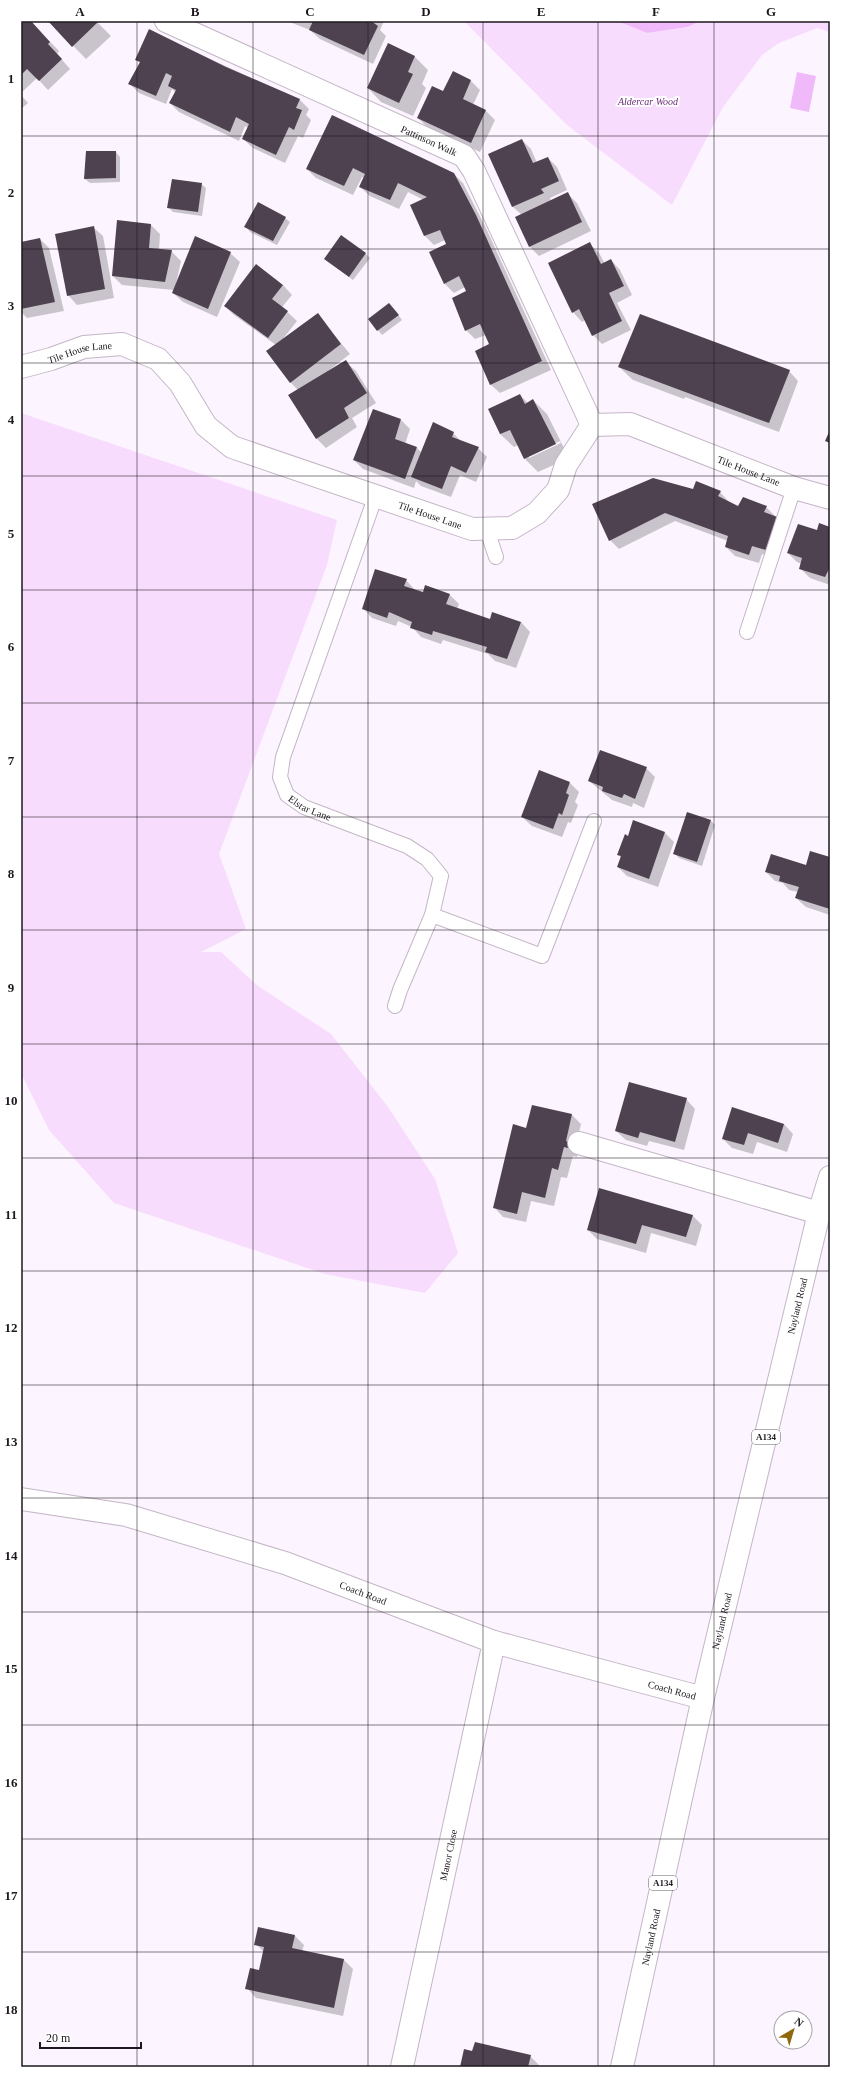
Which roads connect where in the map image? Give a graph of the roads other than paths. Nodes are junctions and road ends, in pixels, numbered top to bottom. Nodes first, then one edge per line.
1 (166, 21) edge
2 (21, 367) edge
3 (592, 425) junction
4 (794, 488) junction
5 (376, 495) junction
6 (830, 498) edge
7 (487, 530) junction
8 (496, 557) dead end
9 (747, 632) dead end
10 (594, 821) dead end
11 (432, 916) junction
12 (395, 1006) dead end
13 (579, 1143) dead end
14 (830, 1177) edge
15 (819, 1213) junction
16 (21, 1499) edge
17 (494, 1642) junction
18 (704, 1698) junction
19 (402, 2067) edge
20 (622, 2067) edge

1 - 3 street, Pattinson Walk
2 - 5 street, Tile House Lane
3 - 4 street, Tile House Lane
3 - 7 street, Tile House Lane
4 - 6 street, Tile House Lane
4 - 9 lane
5 - 7 street, Tile House Lane
5 - 11 lane, Elstar Lane
7 - 8 lane
10 - 11 lane
11 - 12 lane, Elstar Lane
13 - 15 street
14 - 15 street, Nayland Road / A134
15 - 18 street, Nayland Road / A134
16 - 17 street, Coach Road
17 - 18 street, Coach Road
17 - 19 street, Manor Close
18 - 20 street, Nayland Road / A134

